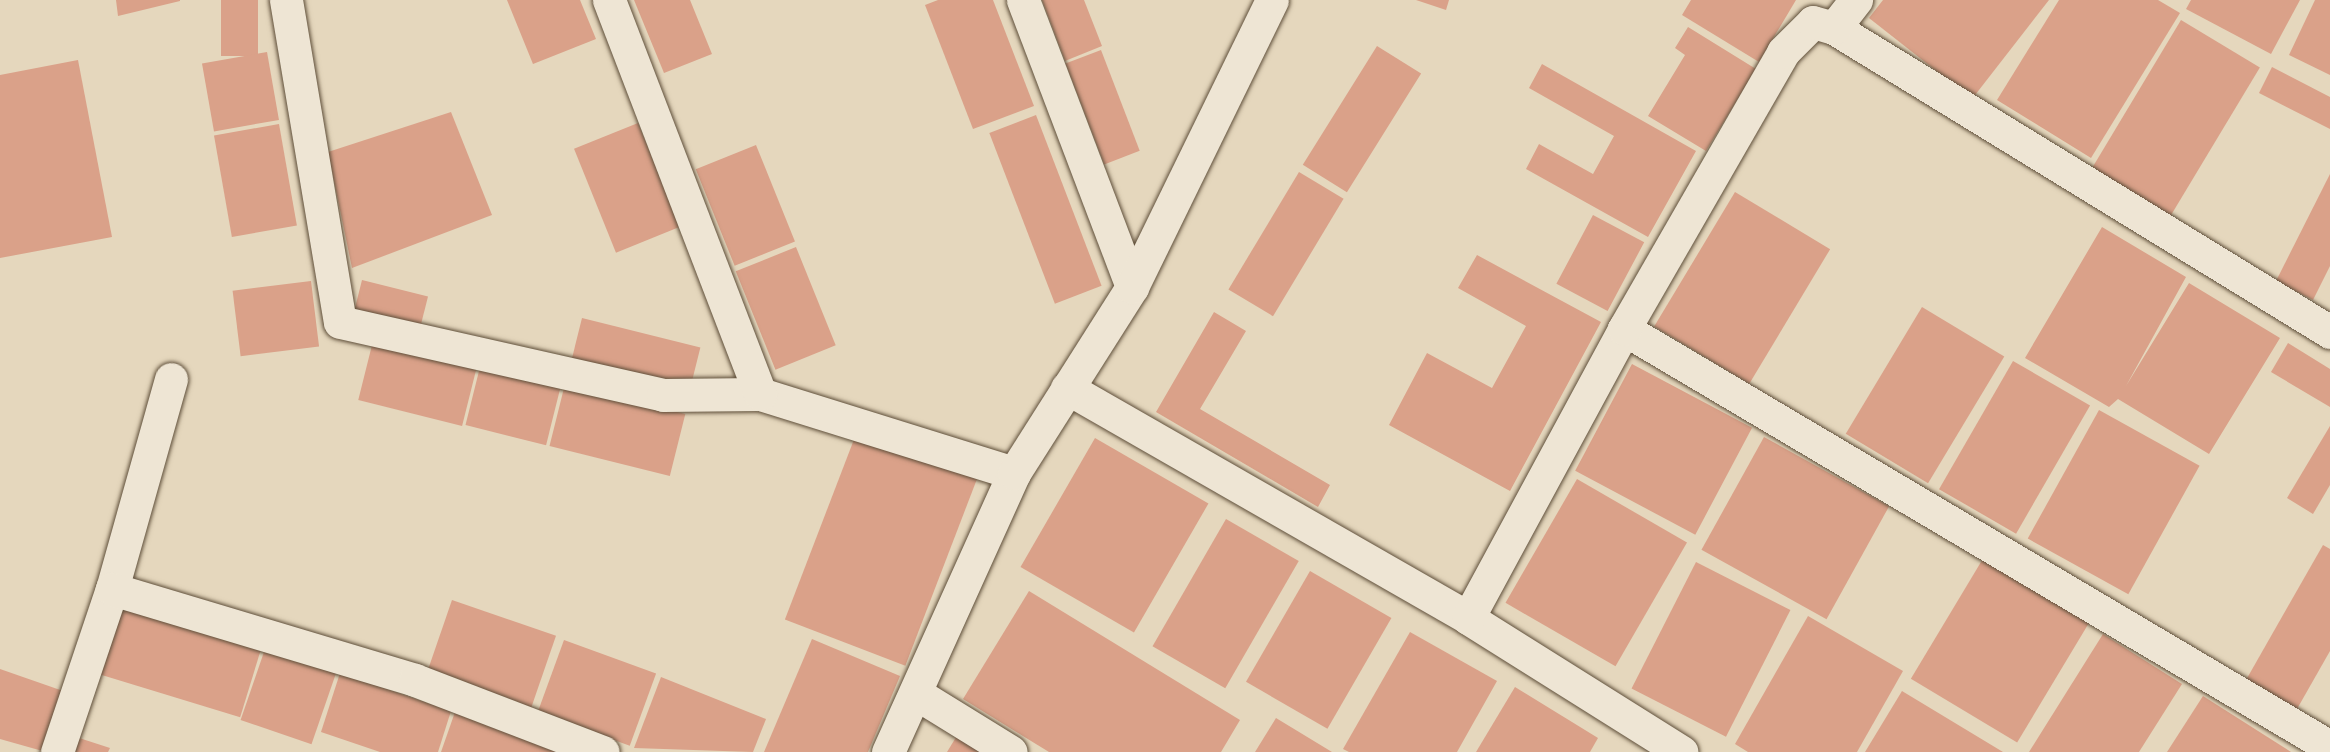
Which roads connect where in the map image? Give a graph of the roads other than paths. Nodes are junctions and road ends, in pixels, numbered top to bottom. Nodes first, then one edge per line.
1 (286, 0) edge
2 (609, 0) edge
3 (1023, 0) edge
4 (1272, 0) edge
5 (1856, 0) edge
6 (1834, 28) junction
7 (1132, 287) junction
8 (2327, 320) edge
9 (1624, 329) junction
10 (171, 379) dead end
11 (1067, 388) junction
12 (760, 394) junction
13 (1014, 473) junction
14 (112, 589) junction
15 (1468, 618) junction
16 (918, 694) junction
17 (2330, 747) edge
18 (57, 752) edge
19 (603, 752) edge
20 (888, 752) edge
21 (1011, 752) edge
22 (1682, 752) edge

1 - 12 street
2 - 12 street
3 - 7 street
4 - 7 street
5 - 6 street
6 - 8 street
6 - 9 street
7 - 11 street
9 - 15 street
9 - 17 street
10 - 14 street
11 - 13 street
11 - 15 street
12 - 13 street
13 - 16 street
14 - 18 street
14 - 19 street
15 - 22 street
16 - 20 street
16 - 21 street

